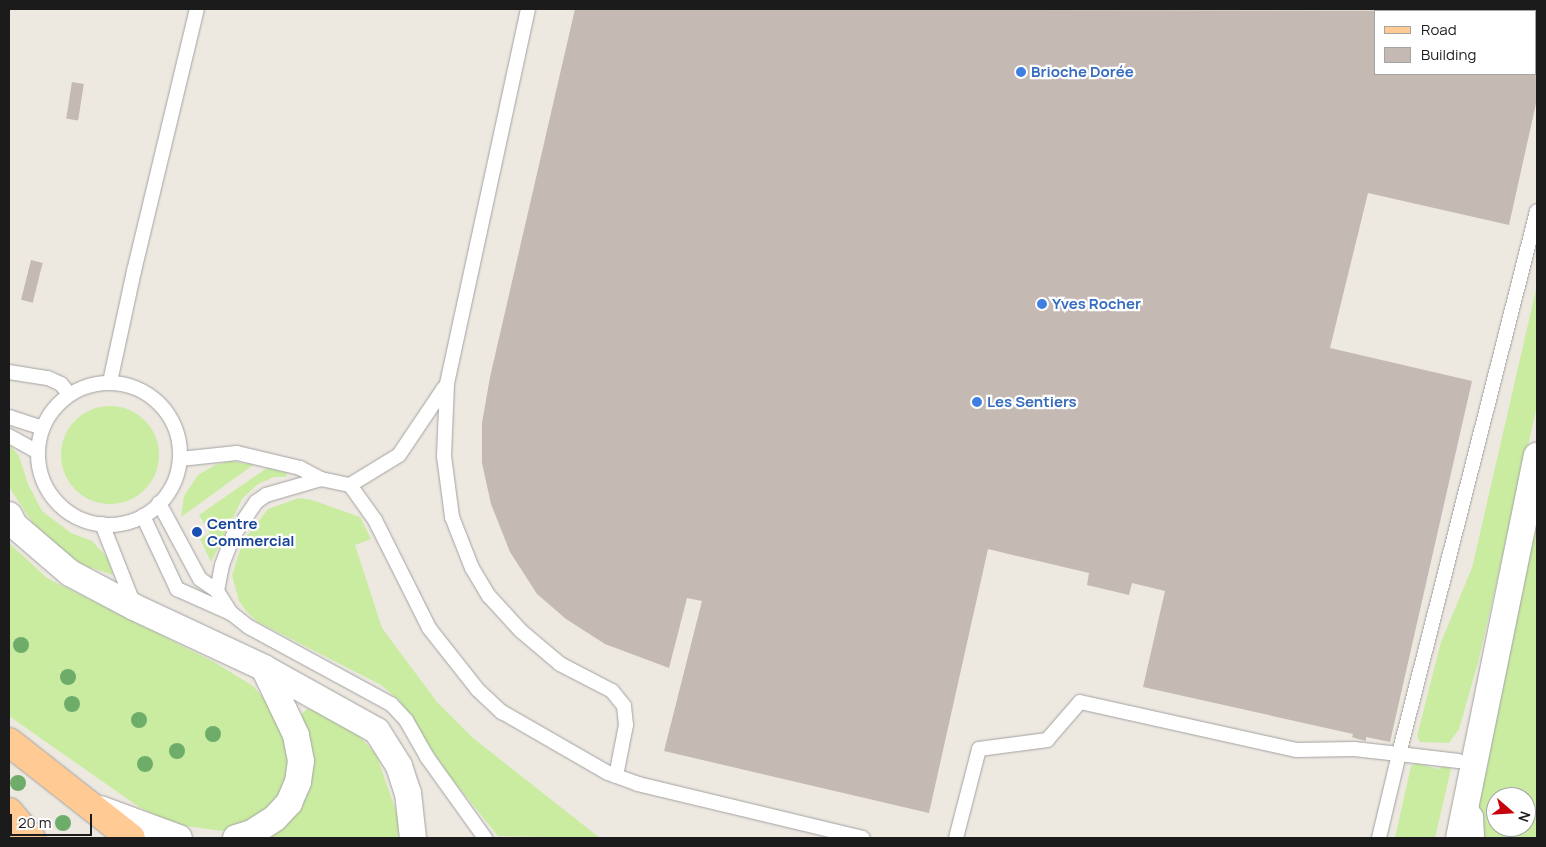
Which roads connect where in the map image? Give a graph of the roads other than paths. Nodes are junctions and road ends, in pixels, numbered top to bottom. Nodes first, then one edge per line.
1 (197, 9) edge
2 (528, 9) edge
3 (1537, 211) edge
4 (9, 372) edge
5 (110, 382) junction
6 (447, 384) junction
7 (69, 394) junction
8 (9, 417) edge
9 (42, 428) junction
10 (9, 436) edge
11 (38, 452) junction
12 (1537, 456) edge
13 (180, 459) junction
14 (321, 479) junction
15 (350, 485) junction
16 (159, 504) junction
17 (9, 515) edge
18 (143, 516) junction
19 (102, 524) junction
20 (1511, 572) junction
21 (217, 591) junction
22 (134, 607) junction
23 (231, 613) junction
24 (264, 668) junction
25 (9, 742) edge
26 (1399, 754) junction
27 (1459, 761) junction
28 (616, 776) junction
29 (1467, 803) junction
30 (94, 807) junction
31 (9, 812) edge
32 (31, 838) edge
33 (131, 838) edge
34 (179, 838) edge
35 (236, 838) edge
36 (413, 838) edge
37 (485, 838) edge
38 (863, 838) edge
39 (956, 838) edge
40 (1379, 838) edge
41 (1441, 838) edge
42 (1459, 838) edge
43 (1477, 838) edge

1 - 5 lane
2 - 6 lane
3 - 26 lane
4 - 7 lane
5 - 7 lane
5 - 13 lane
6 - 15 lane
6 - 28 lane
7 - 9 lane
8 - 9 lane
9 - 11 lane
10 - 11 lane
11 - 19 lane
12 - 20 street
13 - 14 lane
13 - 16 lane
14 - 15 lane
14 - 21 lane
15 - 28 lane
16 - 18 lane
16 - 21 lane
17 - 22 street
18 - 19 lane
18 - 23 lane
19 - 22 lane
20 - 27 street
20 - 29 street
21 - 23 lane
22 - 24 street
23 - 37 lane
24 - 35 street
24 - 36 street
25 - 30 main road
26 - 27 lane
26 - 39 lane
26 - 40 lane
27 - 41 street
28 - 38 lane
29 - 42 street
29 - 43 lane
30 - 33 main road
30 - 34 street
31 - 32 main road

